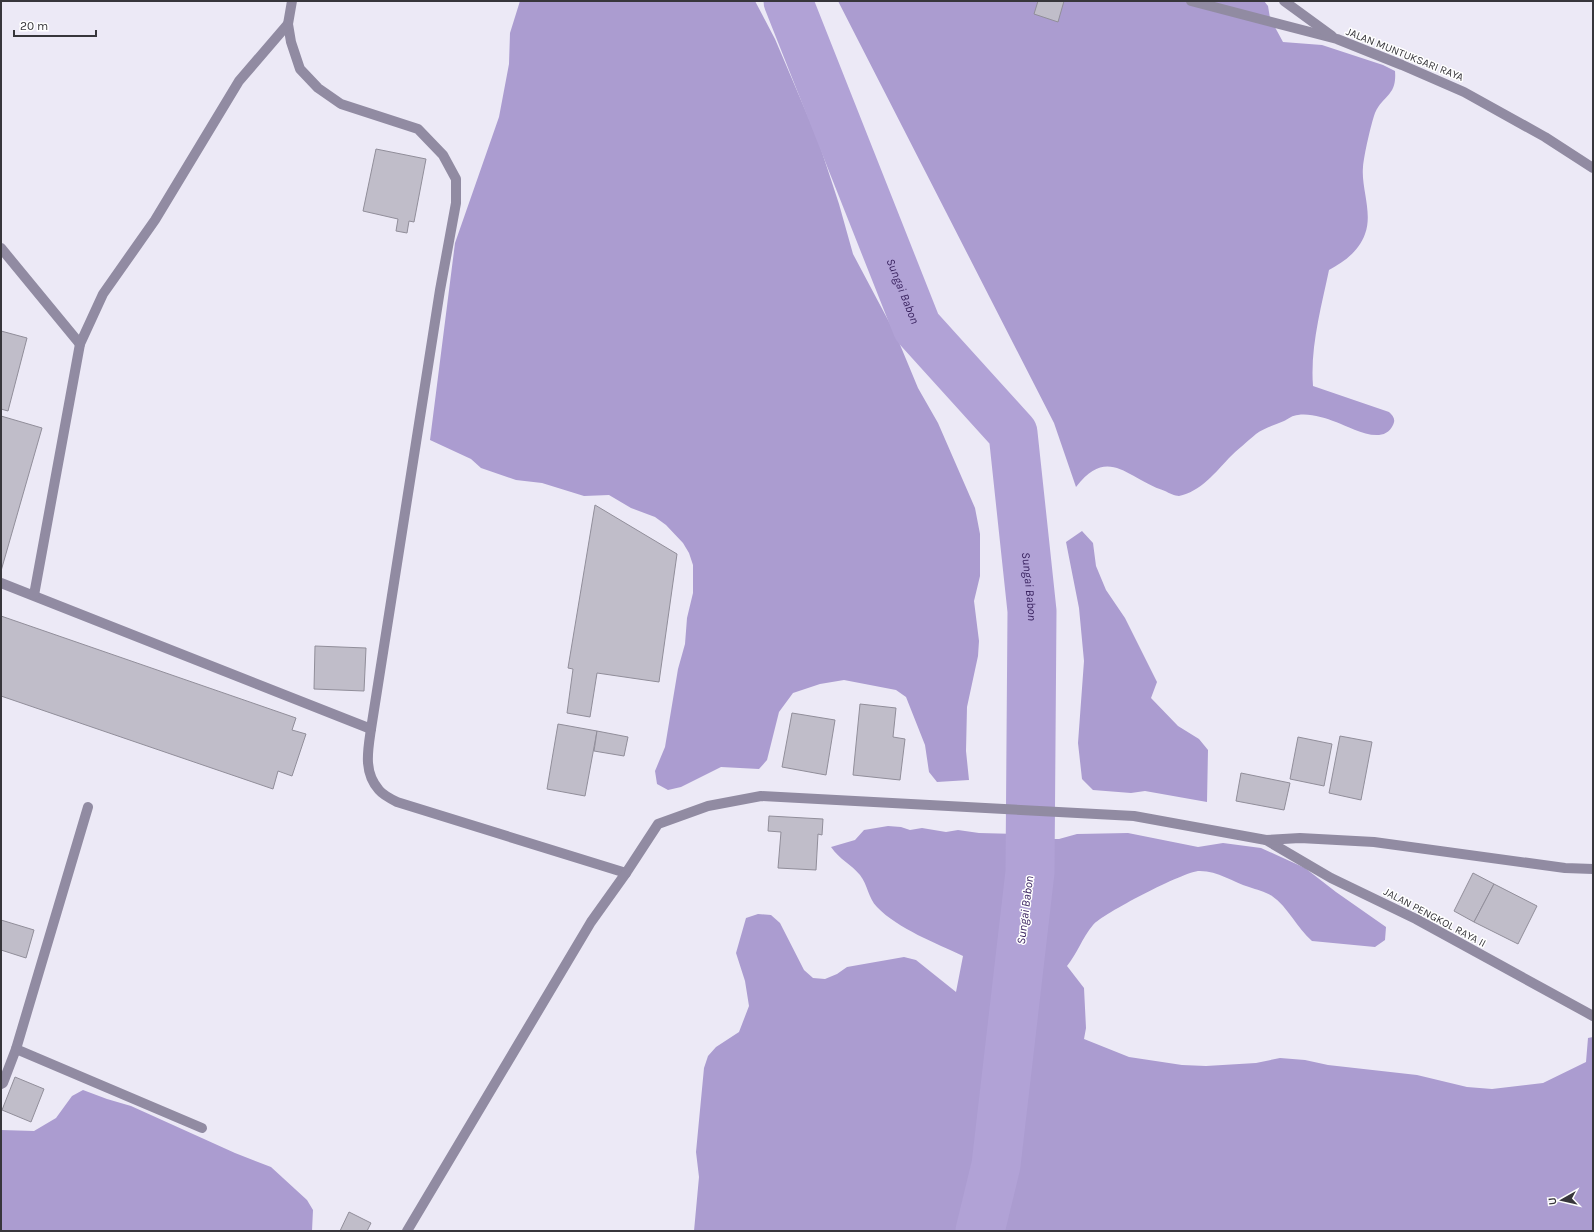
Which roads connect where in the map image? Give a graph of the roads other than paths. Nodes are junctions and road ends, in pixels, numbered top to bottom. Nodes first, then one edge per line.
1 (292, 1) edge
2 (1191, 1) edge
3 (1284, 1) edge
4 (288, 24) junction
5 (1337, 39) junction
6 (1593, 168) edge
7 (1, 248) edge
8 (80, 344) junction
9 (1, 583) edge
10 (34, 595) junction
11 (371, 729) junction
12 (88, 807) dead end
13 (1266, 840) junction
14 (1593, 869) edge
15 (626, 873) junction
16 (1593, 1016) edge
17 (16, 1049) junction
18 (1, 1084) edge
19 (202, 1128) dead end
20 (408, 1231) edge

1 - 4 street
2 - 5 street, JALAN MUNTUKSARI RAYA
3 - 5 street
4 - 8 street
4 - 11 street
5 - 6 street, JALAN MUNTUKSARI RAYA
7 - 8 street
8 - 10 street
9 - 10 street
10 - 11 street
11 - 15 street
12 - 17 street
13 - 14 street
13 - 15 street
13 - 16 street, JALAN PENGKOL RAYA II
15 - 20 street
17 - 18 street
17 - 19 street

